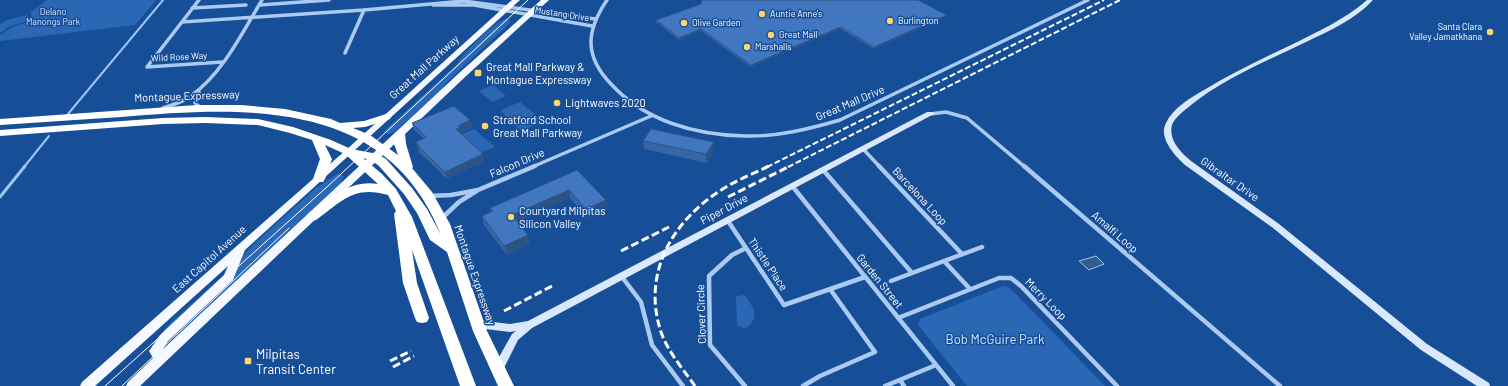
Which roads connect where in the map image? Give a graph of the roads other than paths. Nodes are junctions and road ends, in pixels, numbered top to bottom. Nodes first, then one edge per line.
1 (199, 0) edge
2 (262, 0) edge
3 (329, 0) edge
4 (516, 0) edge
5 (545, 0) edge
6 (607, 0) edge
7 (1088, 0) edge
8 (1370, 0) edge
9 (439, 3) edge
10 (246, 5) dead end
11 (260, 5) junction
12 (192, 8) junction
13 (507, 8) junction
14 (364, 10) junction
15 (532, 13) junction
16 (251, 17) junction
17 (595, 19) junction
18 (182, 22) junction
19 (592, 26) junction
20 (345, 53) dead end
21 (222, 62) junction
22 (200, 90) junction
23 (200, 108) junction
24 (160, 109) junction
25 (930, 114) joint
26 (651, 116) junction
27 (386, 117) junction
28 (0, 122) edge
29 (335, 125) junction
30 (0, 133) edge
31 (400, 133) junction
32 (365, 137) junction
33 (316, 138) junction
34 (384, 148) junction
35 (864, 150) junction
36 (349, 152) junction
37 (374, 157) junction
38 (366, 166) junction
39 (407, 167) junction
40 (824, 171) junction
41 (319, 179) junction
42 (793, 187) junction
43 (478, 190) junction
44 (392, 192) junction
45 (429, 196) junction
46 (399, 205) junction
47 (312, 217) junction
48 (441, 220) junction
49 (728, 221) junction
50 (982, 247) dead end
51 (746, 248) junction
52 (240, 249) junction
53 (452, 249) junction
54 (962, 254) junction
55 (944, 261) junction
56 (912, 273) junction
57 (622, 277) junction
58 (865, 277) junction
59 (891, 281) dead end
60 (830, 289) junction
61 (970, 289) junction
62 (422, 318) dead end
63 (898, 318) junction
64 (477, 324) junction
65 (529, 325) junction
66 (160, 360) junction
67 (936, 365) junction
68 (498, 369) junction
69 (900, 380) junction
70 (86, 386) edge
71 (132, 386) edge
72 (468, 386) edge
73 (506, 386) edge
74 (683, 386) edge
75 (745, 386) edge
76 (803, 386) edge
77 (885, 386) edge
78 (904, 386) edge
79 (953, 386) edge
80 (1117, 386) edge
81 (1280, 386) edge
82 (1485, 386) edge

1 - 12 street, Wild Rose Way
2 - 11 street
3 - 11 street
4 - 13 main road, Great Mall Parkway
5 - 15 main road
6 - 17 street, Great Mall Drive
7 - 26 street, Great Mall Drive
8 - 82 street, Gibraltar Drive
9 - 13 street
9 - 14 street
10 - 12 street
11 - 16 street
12 - 18 street, Wild Rose Way
13 - 15 street, Mustang Drive
13 - 15 street
13 - 27 main road, Great Mall Parkway
14 - 16 street
14 - 20 street
15 - 17 street, Mustang Drive
15 - 19 street, Mustang Drive
15 - 31 main road
16 - 18 street
16 - 21 street
17 - 19 street, Great Mall Drive
18 - 21 street, Wild Rose Way
19 - 26 street, Great Mall Drive
21 - 22 street
22 - 23 street
22 - 24 street
23 - 24 highway, Montague Expressway
23 - 29 highway, Montague Expressway
24 - 28 highway, Montague Expressway
25 - 35 street, Piper Drive
25 - 81 street, Amalfi Loop
26 - 43 street, Falcon Drive
27 - 29 highway
27 - 32 main road, Great Mall Parkway
29 - 32 highway, Montague Expressway
30 - 33 highway
31 - 34 main road
31 - 39 highway
32 - 34 highway, Montague Expressway
32 - 36 main road, Great Mall Parkway
33 - 36 highway
33 - 41 highway
34 - 37 main road
34 - 39 highway, Montague Expressway
35 - 40 street, Piper Drive
35 - 54 street, Barcelona Loop
36 - 37 highway
36 - 38 highway
36 - 41 main road, East Capitol Avenue
37 - 38 main road
37 - 53 highway
38 - 44 highway
38 - 47 main road
39 - 45 highway, Montague Expressway
40 - 42 street, Piper Drive
40 - 56 street
41 - 52 main road, East Capitol Avenue
42 - 49 street, Piper Drive
42 - 58 street, Garden Street
43 - 45 street, Falcon Drive
43 - 48 street, Falcon Drive
44 - 46 highway
44 - 47 highway
45 - 48 highway, Montague Expressway
46 - 62 highway
46 - 72 highway
47 - 66 main road
48 - 53 highway, Montague Expressway
49 - 51 street, Thistle Place
49 - 57 street, Piper Drive
50 - 54 street
51 - 60 street, Thistle Place
51 - 75 street, Clover Circle
52 - 66 main road
52 - 70 main road, East Capitol Avenue
53 - 64 highway, Montague Expressway
54 - 55 street
55 - 56 street
55 - 61 street
56 - 59 street
57 - 65 street, Piper Drive
57 - 74 street
58 - 60 street, Thistle Place
58 - 63 street, Garden Street
60 - 76 street
61 - 63 street, Merry Loop
61 - 80 street, Merry Loop
63 - 67 street, Garden Street
64 - 65 street, Piper Drive
64 - 68 highway, Montague Expressway
65 - 68 street, Piper Drive
66 - 71 main road
67 - 69 street
67 - 79 street, Garden Street
68 - 73 highway, Montague Expressway
69 - 77 street
69 - 78 street

